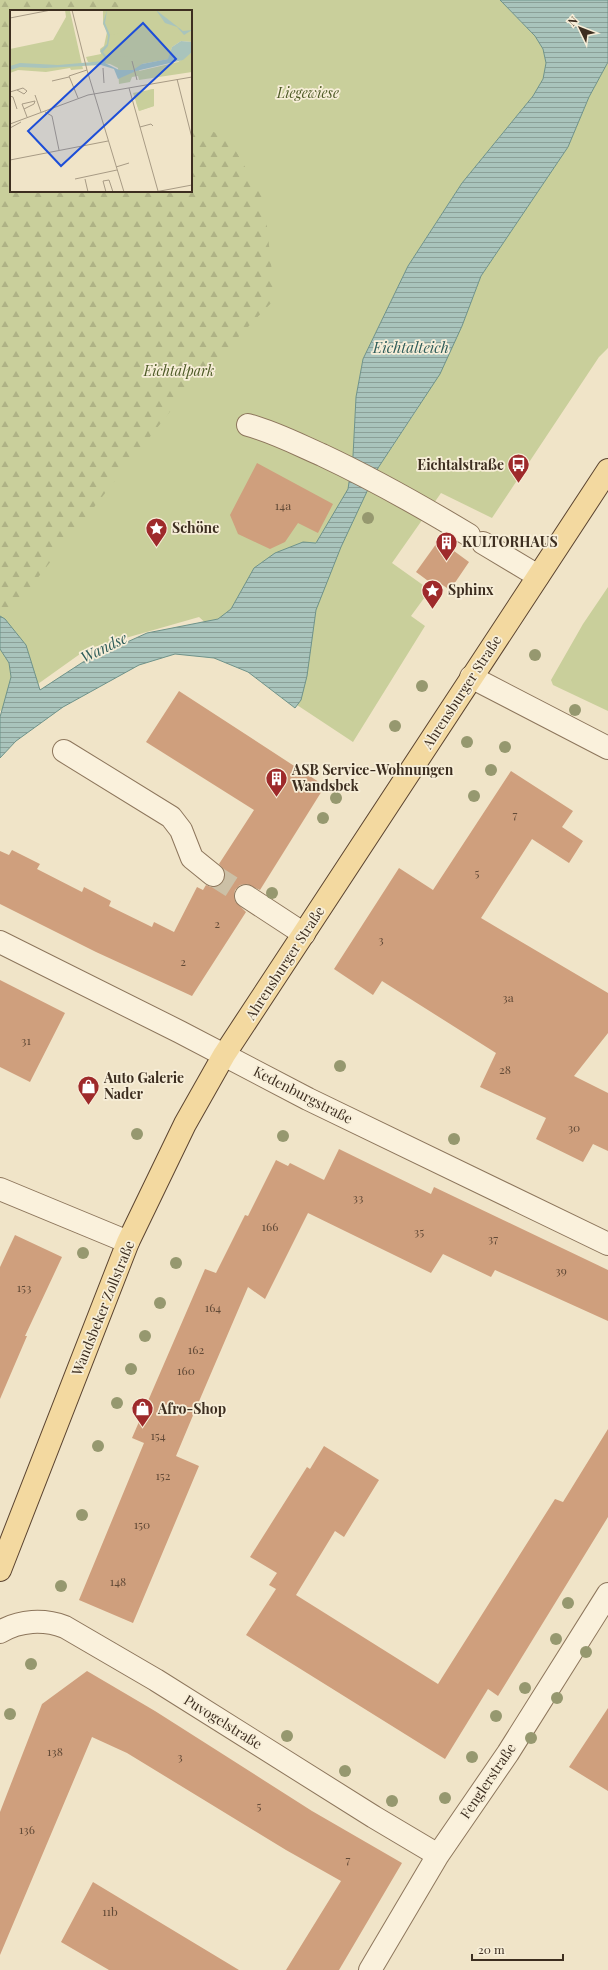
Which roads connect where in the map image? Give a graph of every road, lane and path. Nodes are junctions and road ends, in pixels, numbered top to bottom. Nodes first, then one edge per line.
1 (248, 425) dead end
2 (608, 470) edge
3 (538, 576) junction
4 (471, 677) junction
5 (608, 748) edge
6 (64, 751) dead end
7 (213, 875) tunnel mouth
8 (246, 896) tunnel mouth
9 (304, 934) junction
10 (0, 942) edge
11 (224, 1055) junction
12 (0, 1189) edge
13 (128, 1242) junction
14 (608, 1244) edge
15 (0, 1570) edge
16 (608, 1594) edge
17 (0, 1632) edge
18 (438, 1855) junction
19 (370, 1970) edge

1 - 3 street
2 - 3 main road, Ahrensburger Straße
3 - 4 main road, Ahrensburger Straße
4 - 5 street
4 - 9 main road, Ahrensburger Straße
6 - 7 street
8 - 9 street
9 - 11 main road, Ahrensburger Straße
10 - 11 street, Kedenburgstraße
11 - 13 main road, Wandsbeker Zollstraße
11 - 14 street, Kedenburgstraße
12 - 13 street
13 - 15 main road, Wandsbeker Zollstraße
16 - 18 street, Fenglerstraße
17 - 18 street, Puvogelstraße
18 - 19 street, Fenglerstraße

